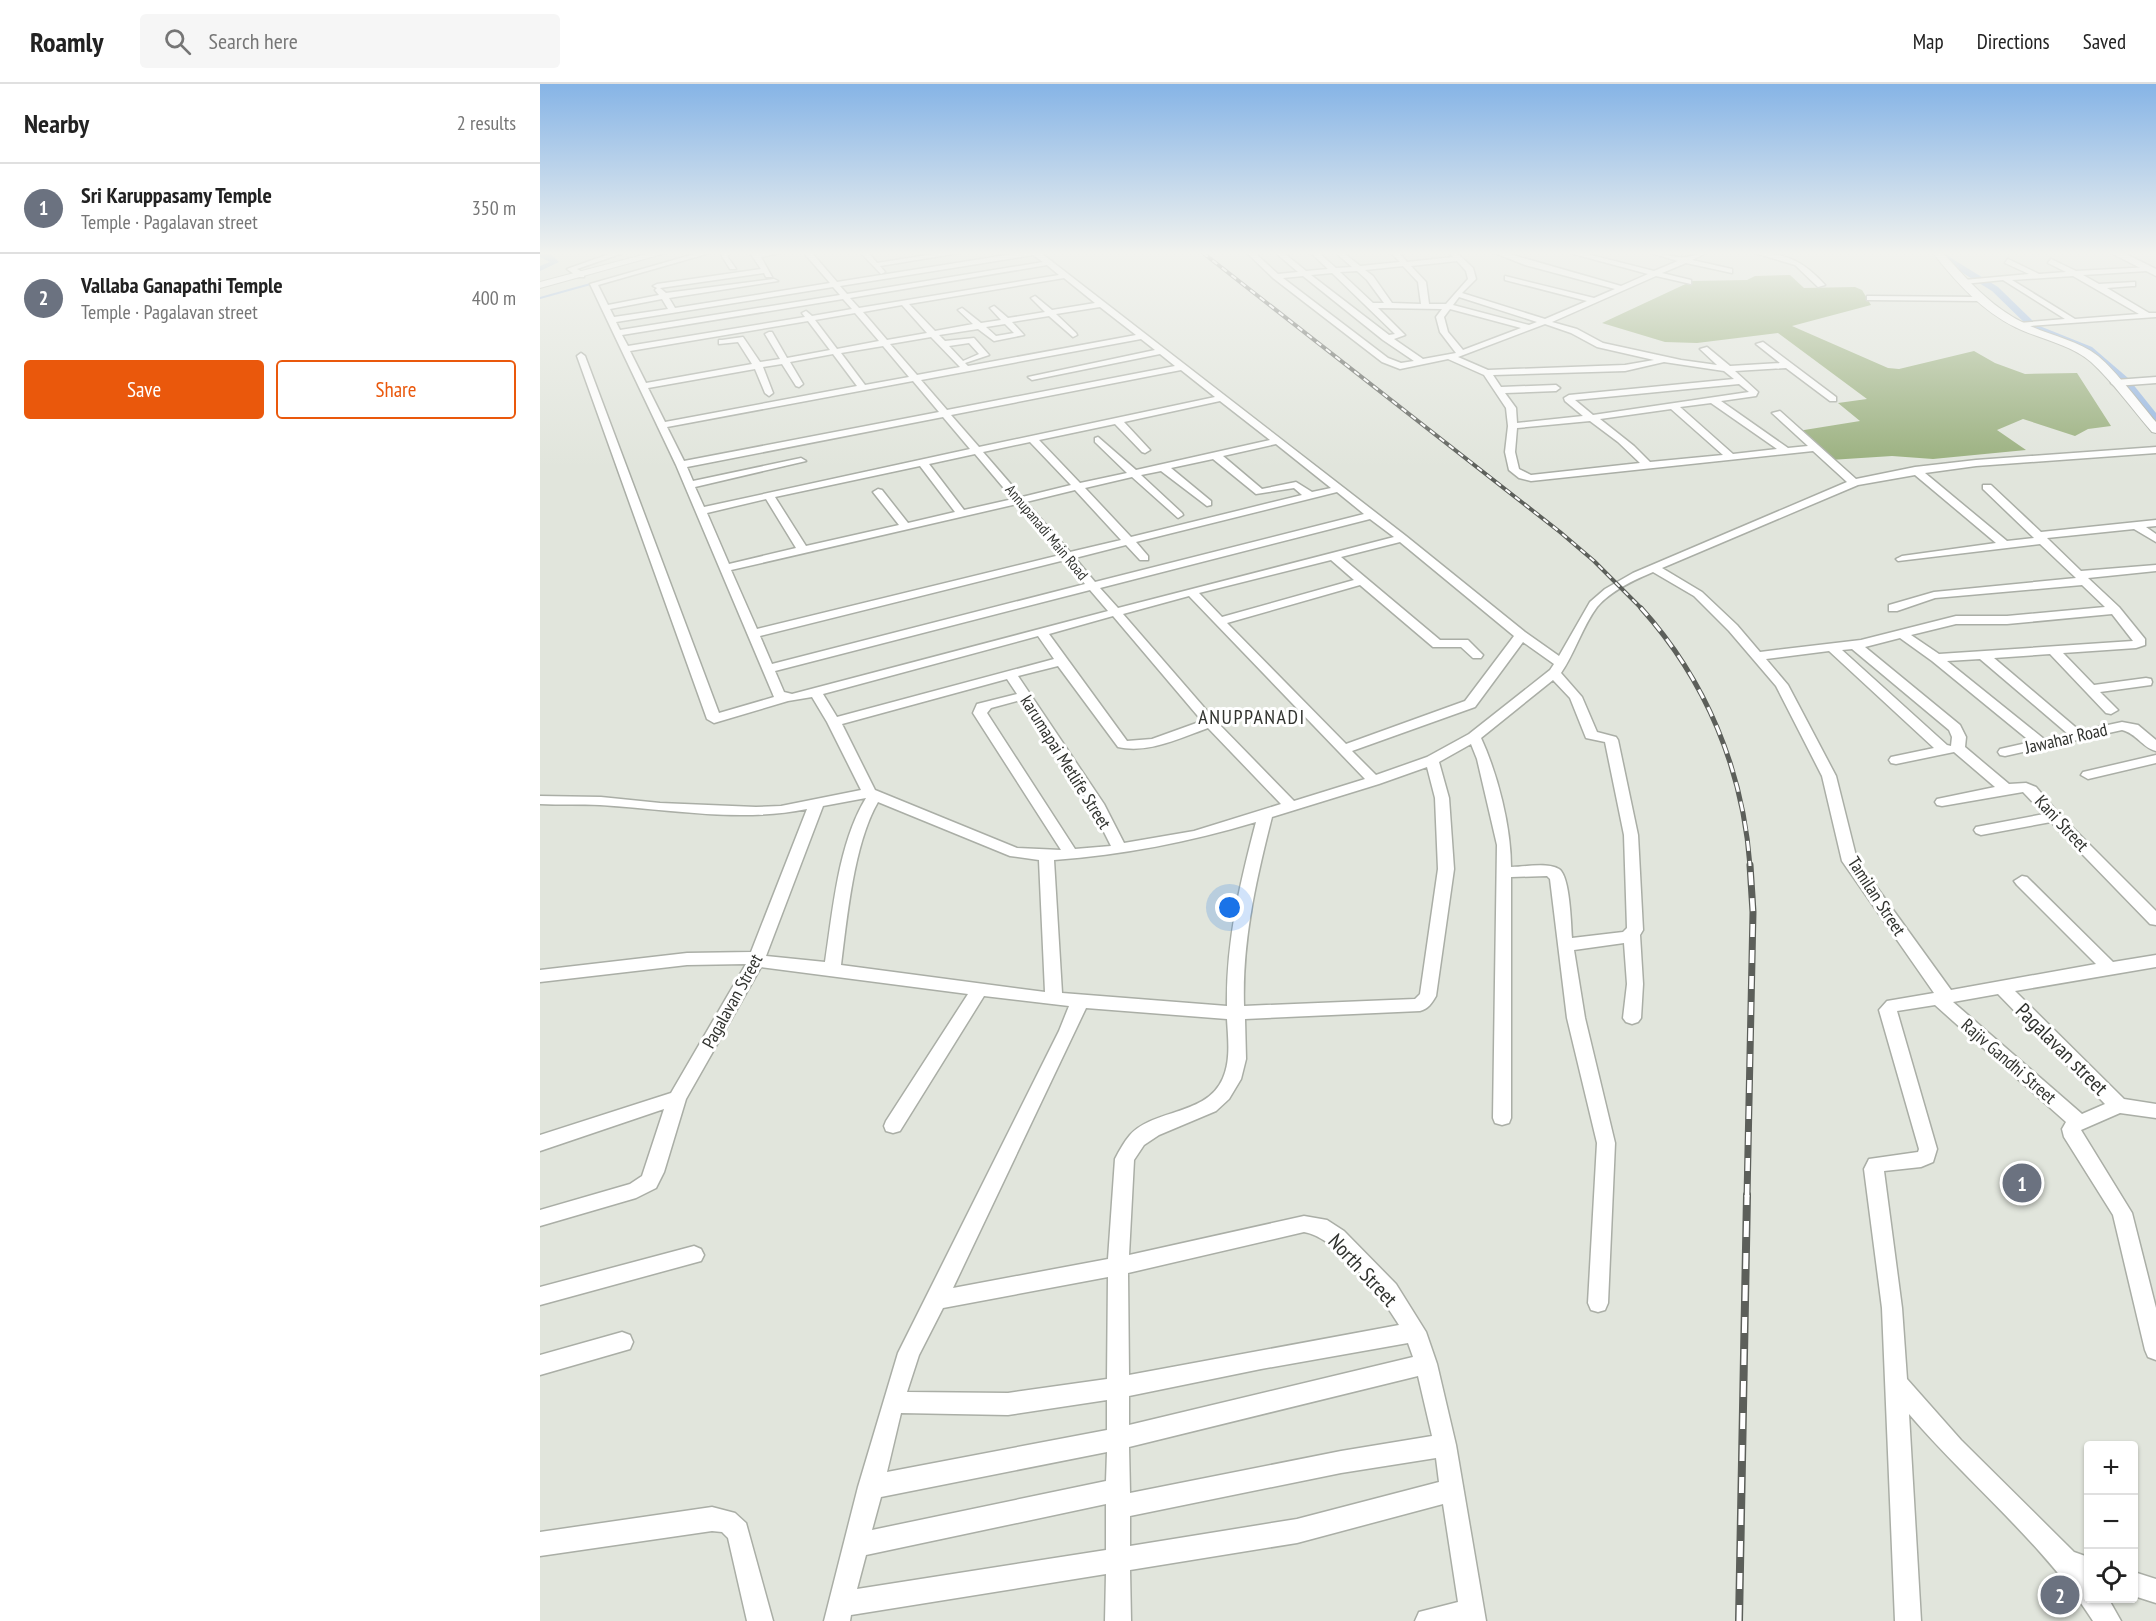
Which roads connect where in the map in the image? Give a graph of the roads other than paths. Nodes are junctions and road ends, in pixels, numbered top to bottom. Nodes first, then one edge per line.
1 (614, 325) edge
2 (670, 325) edge
3 (777, 325) edge
4 (816, 325) edge
5 (868, 325) edge
6 (926, 325) edge
7 (987, 325) edge
8 (1010, 325) edge
9 (1062, 325) edge
10 (1128, 325) edge
11 (1339, 325) edge
12 (1369, 325) edge
13 (1391, 325) edge
14 (1441, 325) edge
15 (1518, 325) edge
16 (1538, 325) edge
17 (1557, 325) edge
18 (2027, 325) joint
19 (2030, 325) edge
20 (980, 326) junction
21 (1530, 328) junction
22 (618, 333) junction
23 (769, 334) dead end
24 (935, 334) junction
25 (1073, 335) dead end
26 (1142, 336) junction
27 (990, 337) junction
28 (1386, 338) junction
29 (971, 340) junction
30 (884, 343) junction
31 (944, 344) junction
32 (1761, 344) dead end
33 (1704, 349) dead end
34 (626, 350) junction
35 (669, 351) dead end
36 (1162, 351) junction
37 (837, 352) junction
38 (1461, 354) junction
39 (581, 356) dead end
40 (1451, 357) junction
41 (1667, 360) junction
42 (785, 361) junction
43 (1423, 363) junction
44 (1788, 365) junction
45 (758, 366) junction
46 (964, 366) junction
47 (1182, 367) junction
48 (1730, 369) junction
49 (1487, 373) junction
50 (1032, 377) dead end
51 (914, 379) junction
52 (2156, 380) edge
53 (1743, 381) junction
54 (2123, 383) junction
55 (799, 384) dead end
56 (643, 386) junction
57 (863, 388) junction
58 (1556, 388) dead end
59 (1500, 390) junction
60 (769, 393) dead end
61 (1222, 398) junction
62 (1833, 399) dead end
63 (1714, 401) junction
64 (1673, 406) junction
65 (1778, 412) dead end
66 (944, 413) junction
67 (2151, 416) edge
68 (1590, 418) junction
69 (1118, 421) junction
70 (662, 425) junction
71 (1513, 426) junction
72 (2156, 429) edge
73 (1032, 438) junction
74 (1098, 440) dead end
75 (1277, 441) junction
76 (1815, 448) junction
77 (976, 450) junction
78 (1145, 450) dead end
79 (2156, 450) edge
80 (1786, 451) junction
81 (1215, 455) junction
82 (1731, 457) junction
83 (801, 461) dead end
84 (922, 461) junction
85 (681, 465) junction
86 (1648, 466) junction
87 (1163, 467) junction
88 (1915, 470) junction
89 (1135, 473) junction
90 (1854, 483) junction
91 (689, 485) junction
92 (1078, 486) junction
93 (1987, 487) dead end
94 (1338, 489) junction
95 (878, 492) dead end
96 (769, 495) junction
97 (1310, 496) junction
98 (1020, 500) junction
99 (1207, 503) dead end
100 (700, 511) junction
101 (961, 513) junction
102 (1178, 515) dead end
103 (1372, 515) junction
104 (2156, 523) edge
105 (2136, 525) junction
106 (905, 526) junction
107 (1402, 538) junction
108 (2040, 538) junction
109 (2156, 539) edge
110 (1129, 542) junction
111 (2005, 545) junction
112 (804, 550) junction
113 (1332, 555) junction
114 (1068, 557) junction
115 (1144, 558) dead end
116 (1902, 559) dead end
117 (725, 568) junction
118 (1654, 568) junction
119 (2156, 568) edge
120 (2082, 578) junction
121 (1362, 581) junction
122 (1093, 587) junction
123 (1191, 592) junction
124 (1893, 608) dead end
125 (2115, 610) junction
126 (1115, 612) junction
127 (1220, 621) junction
128 (1041, 631) junction
129 (753, 634) junction
130 (1902, 634) junction
131 (1521, 635) junction
132 (1855, 645) junction
133 (1833, 648) junction
134 (2053, 650) junction
135 (1477, 655) dead end
136 (1983, 655) junction
137 (1759, 656) junction
138 (1936, 658) junction
139 (1060, 661) junction
140 (1558, 668) junction
141 (767, 669) junction
142 (1011, 675) junction
143 (2146, 682) dead end
144 (2091, 689) junction
145 (815, 692) junction
146 (1024, 696) junction
147 (784, 698) junction
148 (2111, 710) dead end
149 (834, 722) junction
150 (1210, 723) junction
151 (2078, 736) junction
152 (1474, 737) junction
153 (2042, 744) junction
154 (2156, 747) edge
155 (1344, 749) junction
156 (1951, 749) junction
157 (2005, 752) dead end
158 (2156, 759) edge
159 (1432, 760) junction
160 (1896, 760) dead end
161 (2088, 775) dead end
162 (1374, 781) junction
163 (2006, 789) junction
164 (872, 795) junction
165 (540, 800) edge
166 (1942, 802) dead end
167 (817, 803) junction
168 (1291, 806) junction
169 (1265, 815) junction
170 (2054, 816) junction
171 (1981, 830) dead end
172 (1120, 849) junction
173 (1071, 854) junction
174 (1046, 856) junction
175 (1504, 872) junction
176 (2022, 881) dead end
177 (2156, 920) edge
178 (1632, 935) junction
179 (1565, 945) junction
180 (756, 960) junction
181 (2156, 961) edge
182 (2109, 967) junction
183 (832, 969) junction
184 (540, 976) edge
185 (980, 989) junction
186 (2003, 989) junction
187 (1054, 999) junction
188 (1942, 999) junction
189 (1080, 1001) junction
190 (1236, 1013) junction
191 (1632, 1018) dead end
192 (677, 1098) junction
193 (2118, 1106) junction
194 (2156, 1112) edge
195 (1502, 1118) dead end
196 (2080, 1123) junction
197 (892, 1126) dead end
198 (540, 1143) edge
199 (540, 1218) edge
200 (694, 1255) dead end
201 (1118, 1266) junction
202 (540, 1296) edge
203 (936, 1300) junction
204 (1598, 1303) dead end
205 (1415, 1332) junction
206 (622, 1341) dead end
207 (2156, 1350) edge
208 (1426, 1364) junction
209 (540, 1365) edge
210 (1895, 1382) junction
211 (1118, 1388) junction
212 (892, 1402) junction
213 (1118, 1439) junction
214 (1445, 1445) junction
215 (870, 1486) junction
216 (1452, 1490) junction
217 (1118, 1498) junction
218 (540, 1544) edge
219 (857, 1545) junction
220 (1118, 1558) junction
221 (2077, 1565) edge
222 (2084, 1583) edge
223 (2138, 1586) edge
224 (2156, 1591) edge
225 (2096, 1603) edge
226 (840, 1612) edge
227 (1472, 1616) edge
228 (760, 1621) edge
229 (1118, 1621) edge
230 (1428, 1621) edge
231 (1908, 1621) edge
232 (2108, 1621) edge

1 - 22 street
2 - 22 street
3 - 34 street
4 - 37 street
5 - 30 street, Annupanadi Main Road
6 - 24 street
7 - 20 street
8 - 27 street
9 - 25 street
10 - 26 street
11 - 43 street
12 - 28 street
13 - 28 street
14 - 38 street
15 - 21 street
16 - 21 street
17 - 41 street
18 - 19 street
18 - 54 main road
20 - 24 street
20 - 27 street
21 - 38 street
22 - 34 street
23 - 42 street
24 - 30 street
24 - 31 street
26 - 36 street
26 - 46 street
27 - 29 street
28 - 43 street
29 - 31 street
29 - 46 street
30 - 37 street
30 - 51 street, Annupanadi Main Road
31 - 46 street
32 - 44 street
33 - 48 street
34 - 56 street
35 - 45 street
36 - 47 street
36 - 50 street
37 - 42 street
37 - 57 street
38 - 40 street
39 - 147 street
40 - 43 street
40 - 49 street
41 - 48 street
41 - 49 street
42 - 45 street
42 - 55 street
44 - 48 street
44 - 62 street
45 - 56 street
45 - 60 street
46 - 51 street
47 - 61 street
47 - 66 street
48 - 53 street
49 - 59 street
51 - 57 street
51 - 66 street, Annupanadi Main Road
52 - 54 street
53 - 63 street
53 - 68 street
54 - 67 main road
56 - 70 street
57 - 70 street
58 - 59 street
59 - 71 street
61 - 69 street
61 - 75 street
63 - 64 street
63 - 80 street
64 - 68 street
64 - 82 street
65 - 76 street
66 - 77 street, Annupanadi Main Road
66 - 85 street
67 - 72 main road
68 - 71 street
68 - 86 street
69 - 73 street
69 - 78 street
70 - 85 street
71 - 86 street
73 - 77 street
73 - 92 street
74 - 89 street
75 - 81 street
75 - 94 street
76 - 80 street
76 - 90 street
77 - 84 street
77 - 98 street, Annupanadi Main Road
79 - 88 street
80 - 82 street
81 - 87 street
81 - 97 street
82 - 86 street
83 - 91 street
84 - 96 street
84 - 101 street
85 - 91 street
87 - 89 street
87 - 99 street
88 - 90 street
88 - 111 street
89 - 92 street
89 - 102 street
90 - 118 street
91 - 100 street
92 - 98 street
92 - 110 street
93 - 108 street
94 - 97 street
94 - 103 street
95 - 106 street
96 - 100 street
96 - 112 street
97 - 110 street
98 - 101 street
98 - 114 street, Annupanadi Main Road
100 - 117 street
101 - 106 street
103 - 107 street
103 - 122 street
104 - 105 street
105 - 108 street
105 - 109 street
106 - 112 street
107 - 113 street
107 - 131 street
108 - 111 street
108 - 120 street
110 - 114 street
110 - 115 street
111 - 116 street
112 - 117 street
113 - 121 street
113 - 123 street
114 - 122 street, Annupanadi Main Road
114 - 129 street
117 - 129 street
118 - 137 street, Tamilan Street
118 - 140 street
119 - 120 street
120 - 124 street
120 - 125 street
121 - 127 street
121 - 135 street
122 - 126 street, Annupanadi Main Road
122 - 141 street
123 - 126 street
123 - 127 street
125 - 130 street
125 - 134 street
126 - 128 street
126 - 150 street, Annupanadi Main Road
127 - 155 street
128 - 139 street
128 - 145 street
129 - 141 street
130 - 132 street
130 - 138 street
131 - 140 street
131 - 155 street
132 - 133 street
132 - 156 street
133 - 137 street
133 - 156 street
134 - 136 street
134 - 144 street
136 - 138 street
136 - 151 street
137 - 188 street, Tamilan Street
138 - 153 street
139 - 142 street, karumapai Metlife Street
139 - 150 street
140 - 152 street
140 - 178 street
141 - 147 street
142 - 146 street, karumapai Metlife Street
142 - 149 street, karumapai Metlife Street
143 - 144 street
144 - 148 street
145 - 147 street
145 - 149 street
146 - 172 street, karumapai Metlife Street
146 - 173 street
149 - 164 street
150 - 168 street, Annupanadi Main Road
151 - 153 street, Jawahar Road
151 - 154 street, Jawahar Road
152 - 159 street
152 - 175 street
153 - 157 street, Jawahar Road
155 - 162 street
156 - 160 street
156 - 163 street
158 - 161 street
159 - 162 street
159 - 190 street
162 - 168 street
163 - 166 street
163 - 170 street, Kani Street
164 - 167 street
164 - 174 street
164 - 183 street
165 - 167 street
167 - 180 street, Pagalavan Street
168 - 169 street
169 - 172 street
169 - 190 street
170 - 171 street
170 - 177 street, Kani Street
172 - 173 street
173 - 174 street
174 - 187 street
175 - 179 street
175 - 195 street
176 - 182 street
178 - 179 street
178 - 191 street
179 - 204 street
180 - 183 street
180 - 184 street
180 - 192 street, Pagalavan Street
181 - 182 street
182 - 186 street
183 - 185 street
185 - 187 street
185 - 197 street
186 - 188 street
186 - 193 street, Pagalavan street
187 - 189 street
188 - 196 street, Rajiv Gandhi Street
188 - 210 street
189 - 190 street
189 - 203 street
190 - 201 street
192 - 198 street
192 - 199 street, Pagalavan Street
193 - 194 street
193 - 196 street, Pagalavan street
196 - 207 street, Pagalavan street
200 - 202 street
201 - 203 street, North Street
201 - 205 street, North Street
201 - 211 street
203 - 212 street
205 - 208 street, North Street
205 - 211 street
206 - 209 street
208 - 213 street
208 - 214 street, North Street
210 - 221 street
210 - 231 street
211 - 212 street
211 - 213 street
212 - 215 street
213 - 215 street
213 - 217 street
214 - 216 street, North Street
214 - 217 street
215 - 219 street
216 - 220 street
216 - 227 street, North Street
217 - 219 street
217 - 220 street
218 - 228 street
219 - 226 street
220 - 226 street
220 - 229 street
221 - 222 street
223 - 224 street
225 - 232 street
227 - 230 street

